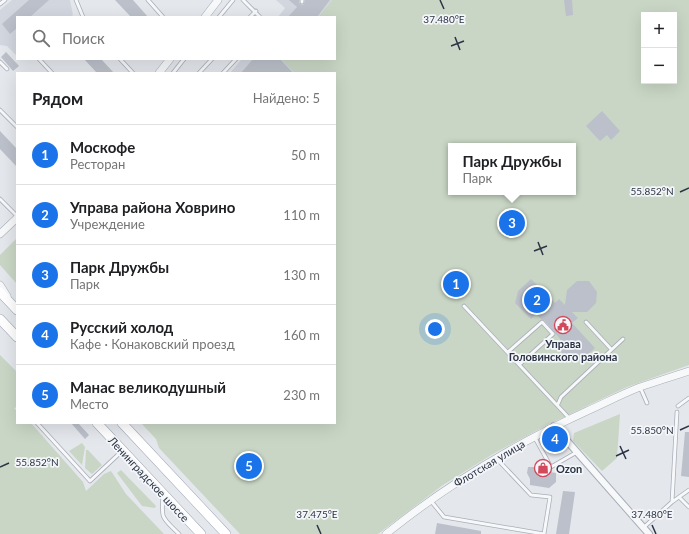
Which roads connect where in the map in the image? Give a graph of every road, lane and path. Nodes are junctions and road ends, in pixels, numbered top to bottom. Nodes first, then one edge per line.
1 (4, 0) edge
2 (76, 0) edge
3 (148, 0) edge
4 (218, 0) edge
5 (233, 0) edge
6 (243, 0) edge
7 (0, 4) edge
8 (256, 11) junction
9 (83, 16) edge
10 (162, 16) edge
11 (206, 16) edge
12 (220, 16) edge
13 (251, 16) edge
14 (259, 16) edge
15 (40, 60) edge
16 (121, 60) edge
17 (169, 60) edge
18 (183, 60) edge
19 (211, 60) edge
20 (235, 60) edge
21 (0, 62) edge
22 (7, 69) dead end
23 (51, 72) edge
24 (132, 72) edge
25 (160, 72) edge
26 (174, 72) edge
27 (201, 72) edge
28 (225, 72) edge
29 (0, 110) edge
30 (16, 126) edge
31 (0, 199) edge
32 (16, 216) edge
33 (16, 218) edge
34 (2, 233) edge
35 (0, 285) edge
36 (0, 292) edge
37 (464, 306) dead end
38 (15, 308) edge
39 (0, 319) edge
40 (586, 322) dead end
41 (16, 336) edge
42 (623, 339) dead end
43 (611, 349) junction
44 (508, 352) junction
45 (520, 364) junction
46 (689, 371) edge
47 (640, 388) junction
48 (689, 398) edge
49 (647, 403) dead end
50 (558, 404) junction
51 (678, 406) dead end
52 (677, 412) dead end
53 (570, 419) junction
54 (38, 424) edge
55 (98, 424) edge
56 (123, 424) edge
57 (554, 426) junction
58 (534, 436) junction
59 (123, 451) junction
60 (577, 452) junction
61 (496, 458) junction
62 (689, 490) edge
63 (163, 494) junction
64 (679, 497) junction
65 (431, 500) junction
66 (672, 502) junction
67 (689, 507) edge
68 (643, 528) junction
69 (179, 534) edge
70 (201, 534) edge
71 (226, 534) edge
72 (386, 534) edge
73 (544, 534) edge
74 (649, 534) edge

1 - 7 lane
2 - 9 lane
3 - 10 lane
4 - 11 street
5 - 12 lane
6 - 8 lane
8 - 13 lane
8 - 14 lane
15 - 23 lane
16 - 24 lane
17 - 25 street
18 - 26 lane
19 - 27 lane
20 - 28 lane
21 - 22 lane
29 - 30 lane
31 - 32 lane
33 - 34 street
35 - 38 street
36 - 38 main road
37 - 44 lane
39 - 41 main road
40 - 43 lane
42 - 43 lane
43 - 50 lane
44 - 45 lane
44 - 45 lane
45 - 50 lane
46 - 47 street, Флотская улица
47 - 49 lane
47 - 53 street, Флотская улица
48 - 51 lane
50 - 53 lane
52 - 66 lane
53 - 57 street, Флотская улица
54 - 59 lane
55 - 59 main road, Ленинградское шоссе
56 - 71 main road, Ленинградское шоссе
57 - 58 street, Флотская улица
57 - 60 street
58 - 60 lane
58 - 61 street, Флотская улица
59 - 63 main road, Ленинградское шоссе
60 - 68 street
61 - 65 street, Флотская улица
61 - 73 lane
62 - 64 lane
63 - 69 lane
63 - 70 main road, Ленинградское шоссе
64 - 66 lane
64 - 67 lane
65 - 72 street, Флотская улица
65 - 73 lane
66 - 68 lane
68 - 74 street

